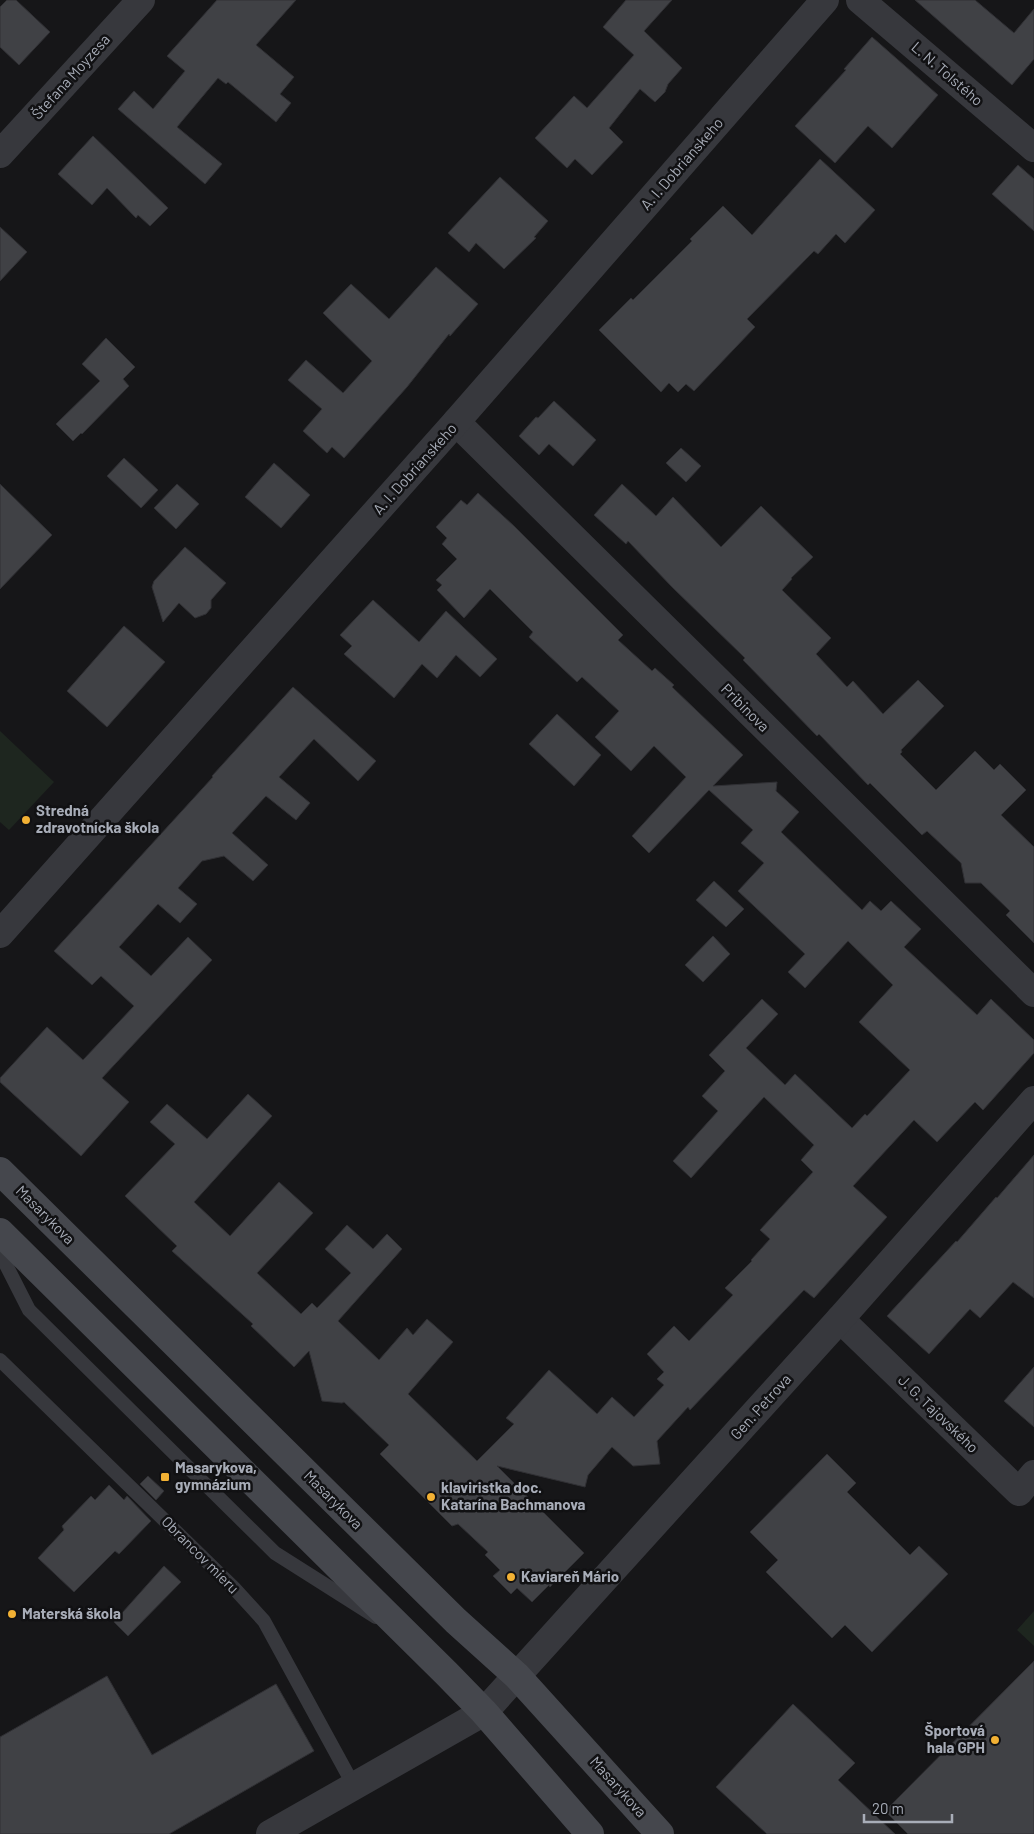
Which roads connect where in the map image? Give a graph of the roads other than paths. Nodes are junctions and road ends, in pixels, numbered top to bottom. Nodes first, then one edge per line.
1 (141, 0) edge
2 (825, 0) edge
3 (860, 0) edge
4 (1034, 148) edge
5 (0, 154) edge
6 (456, 422) junction
7 (0, 934) edge
8 (1034, 993) edge
9 (1034, 1100) edge
10 (0, 1171) edge
11 (0, 1232) edge
12 (0, 1253) edge
13 (840, 1319) junction
14 (0, 1360) edge
15 (1034, 1474) edge
16 (420, 1646) junction
17 (517, 1676) junction
18 (484, 1712) junction
19 (354, 1786) junction
20 (270, 1834) edge
21 (590, 1834) edge
22 (660, 1834) edge

1 - 5 street, Štefana Moyzesa
2 - 6 street, A. I. Dobrianskeho
3 - 4 street, L. N. Tolstého
6 - 7 street, A. I. Dobrianskeho
6 - 8 street, Pribinova
9 - 13 street, Gen. Petrova
10 - 17 main road, Masarykova
11 - 16 main road
12 - 16 lane
13 - 15 street, J. G. Tajovského
13 - 17 street, Gen. Petrova
14 - 19 lane, Obrancov mieru
16 - 18 main road
17 - 18 street, Gen. Petrova
17 - 22 main road, Masarykova
18 - 19 street
18 - 21 main road
19 - 20 street

